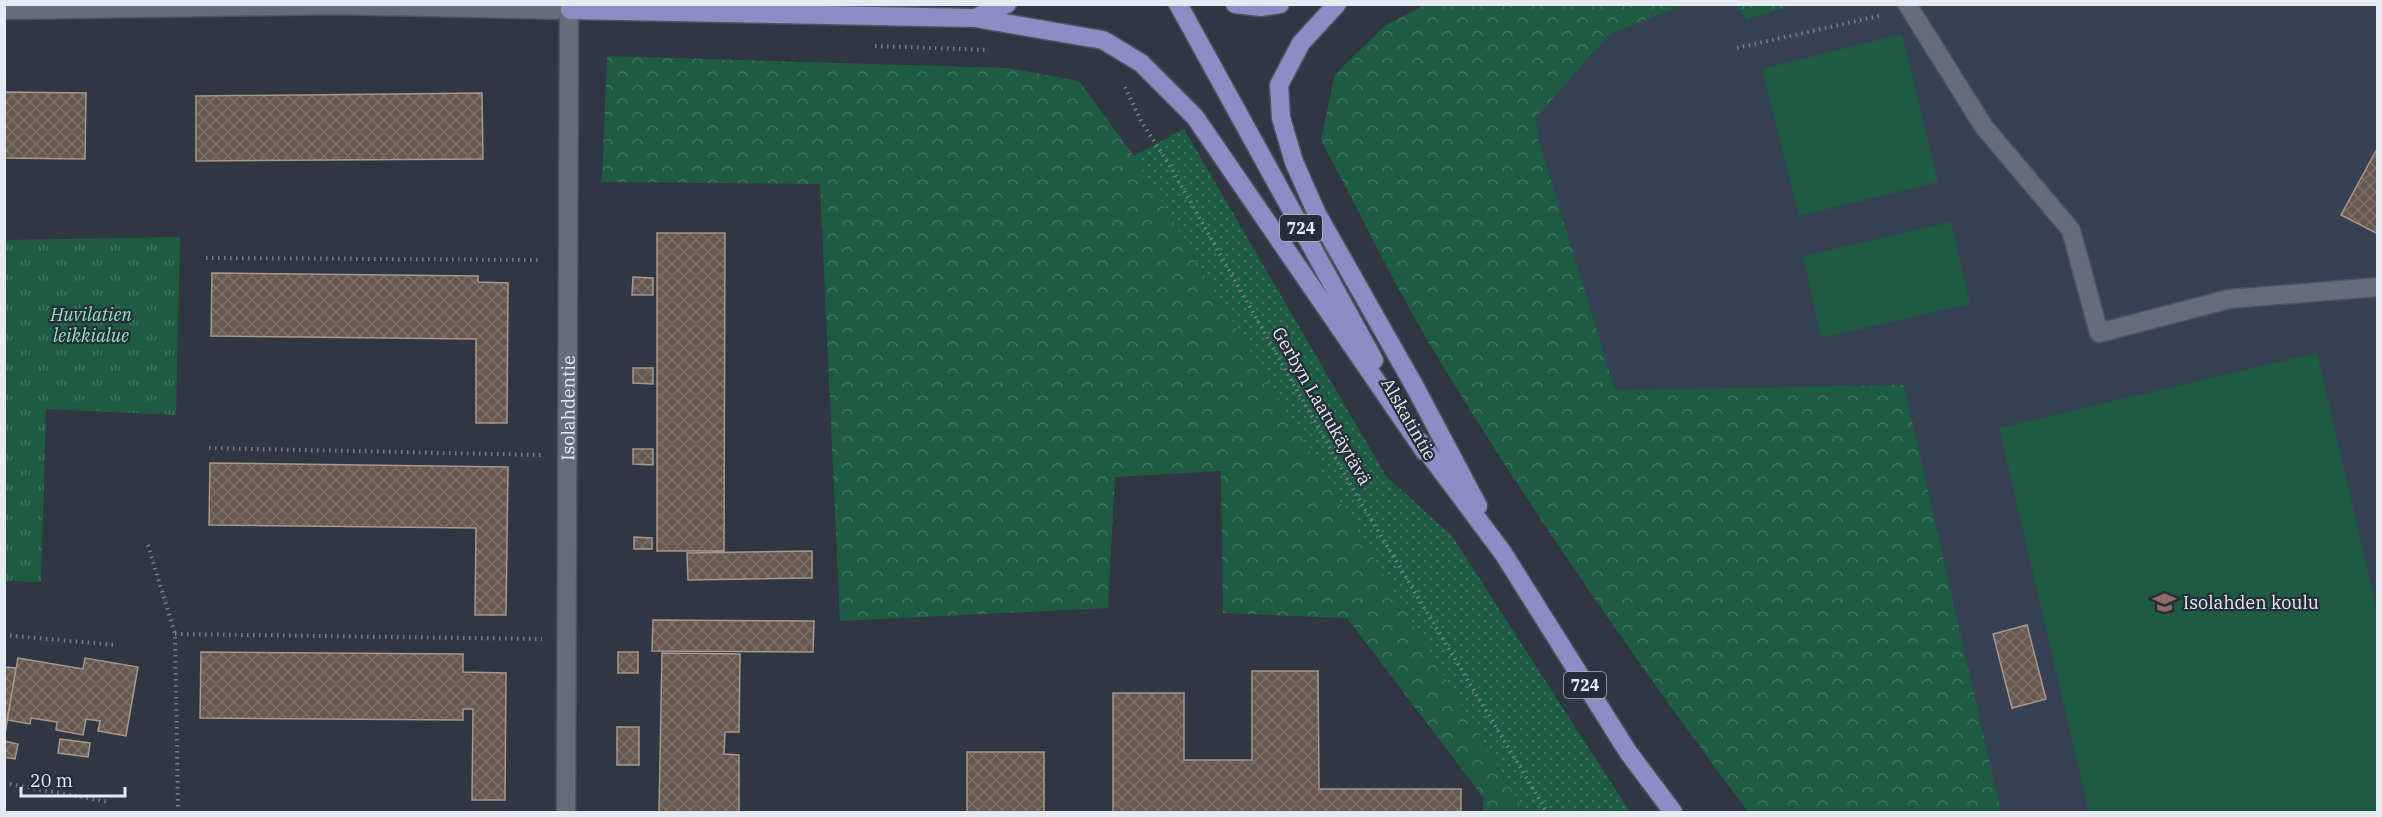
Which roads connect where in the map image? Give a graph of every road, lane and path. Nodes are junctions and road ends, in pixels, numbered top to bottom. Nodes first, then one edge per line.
1 (1007, 4) edge
2 (1178, 4) edge
3 (1235, 4) edge
4 (1280, 4) edge
5 (1337, 4) edge
6 (1909, 6) edge
7 (570, 7) edge
8 (4, 10) edge
9 (975, 18) junction
10 (863, 45) dead end
11 (1737, 48) dead end
12 (994, 50) dead end
13 (1122, 81) dead end
14 (206, 258) dead end
15 (569, 260) junction
16 (2378, 287) edge
17 (209, 448) dead end
18 (1425, 452) junction
19 (568, 456) junction
20 (148, 545) dead end
21 (1503, 553) junction
22 (175, 634) junction
23 (4, 635) edge
24 (566, 640) junction
25 (116, 645) dead end
26 (4, 783) edge
27 (109, 802) dead end
28 (178, 813) edge
29 (566, 813) edge
30 (1547, 813) edge
31 (1673, 813) edge

1 - 9 main road
2 - 18 main road, Alskatintie / 724
3 - 4 main road
5 - 21 main road
6 - 11 path
6 - 16 street
7 - 8 street
7 - 9 main road
7 - 15 street, Isolahdentie
9 - 18 main road
10 - 12 path
13 - 30 path, Gerbyn Laatukäytävä
14 - 15 path
15 - 19 street, Isolahdentie
17 - 19 path
18 - 21 main road, Alskatintie / 724
19 - 24 street, Isolahdentie
20 - 22 path
21 - 31 main road, Alskatintie / 724
22 - 24 path
22 - 28 path
23 - 25 path
24 - 29 street, Isolahdentie
26 - 27 path

